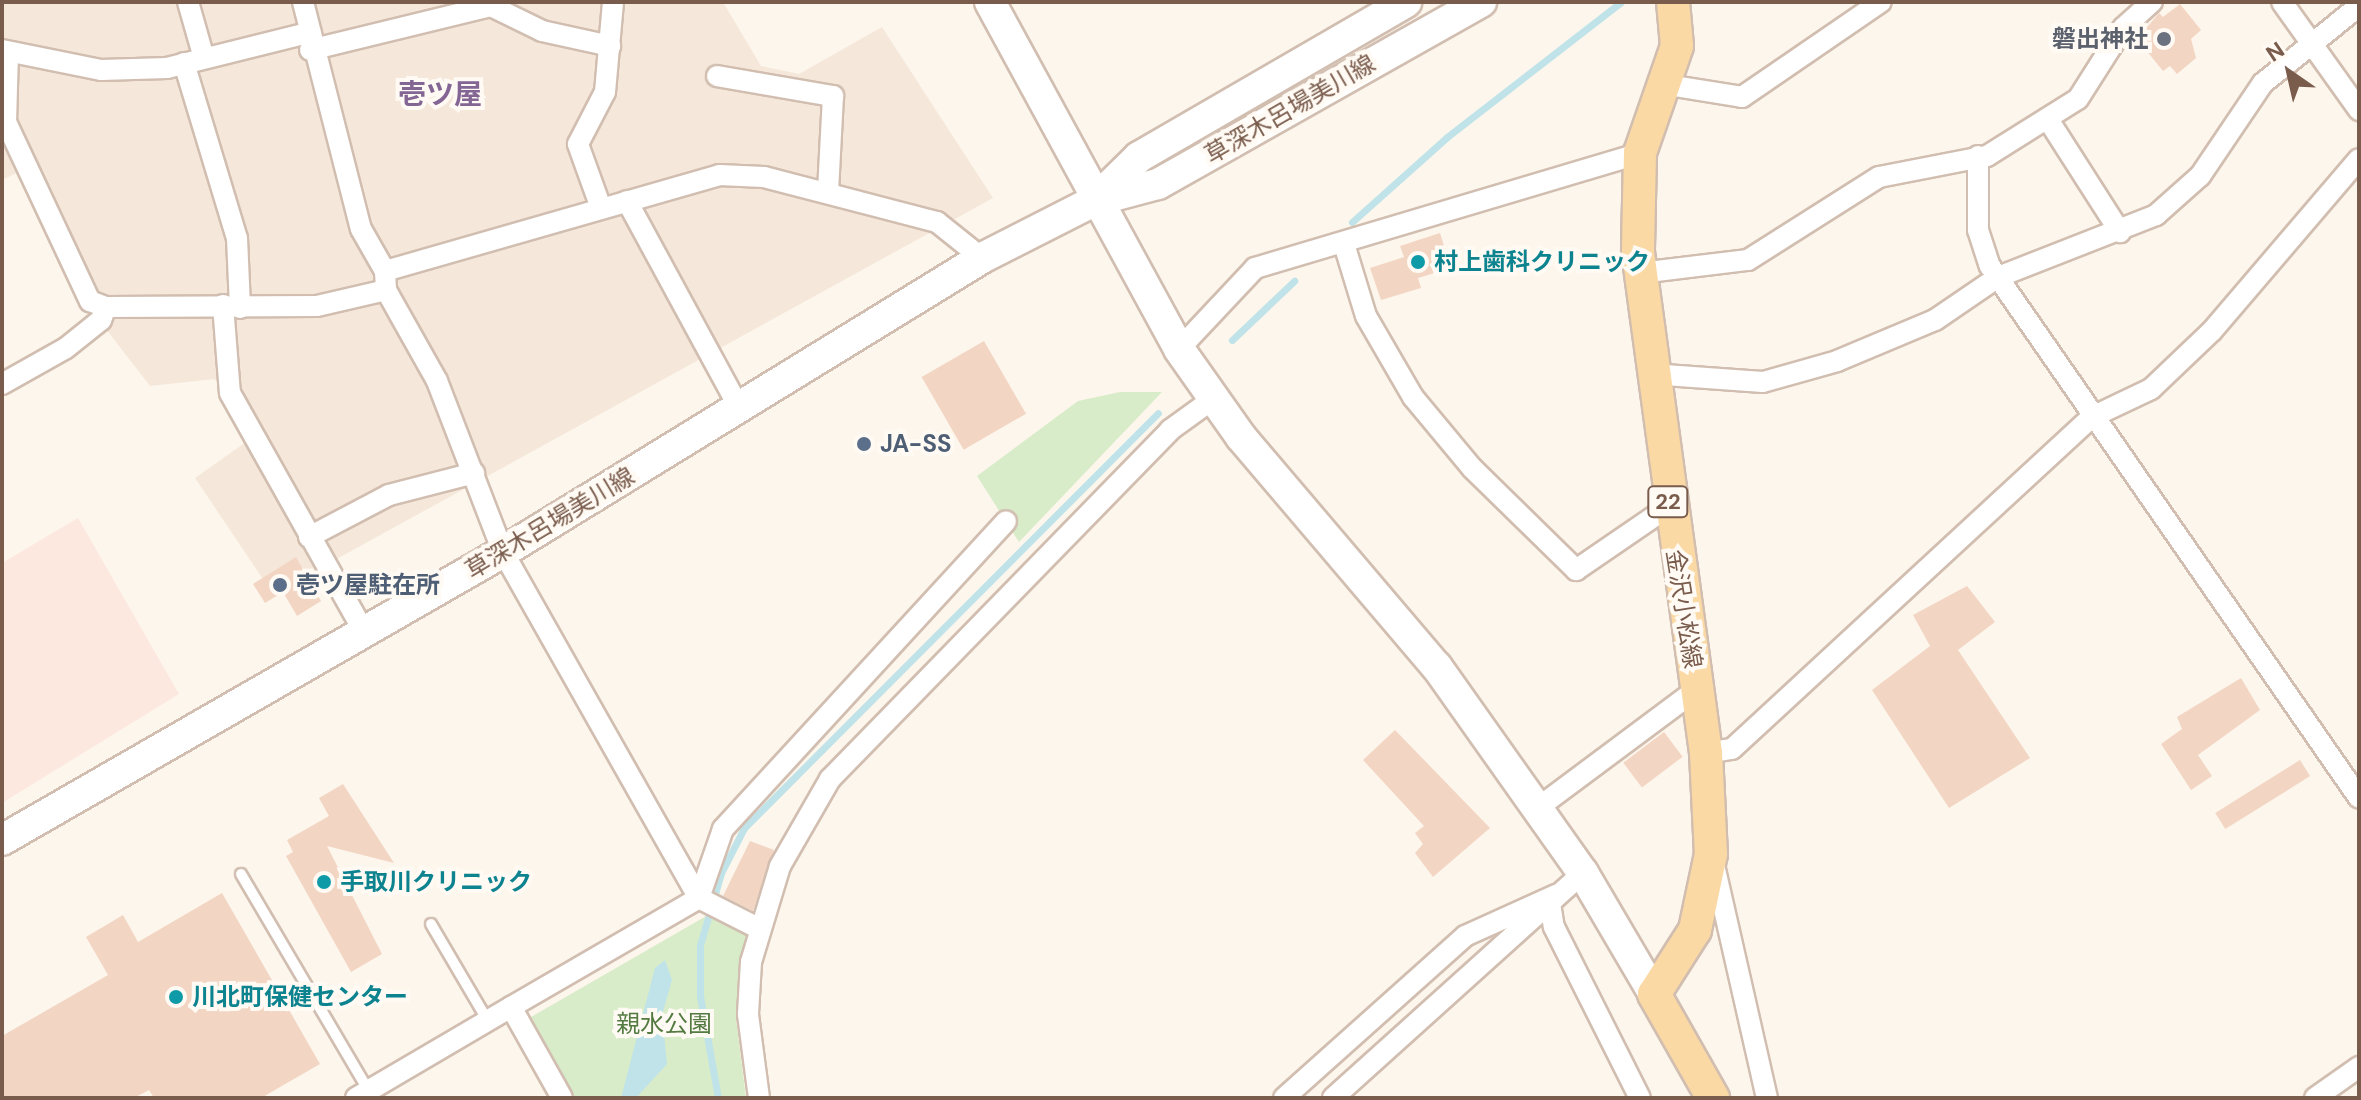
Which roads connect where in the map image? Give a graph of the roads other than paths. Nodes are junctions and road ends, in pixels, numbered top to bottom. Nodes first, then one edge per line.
1 (188, 2) edge
2 (303, 2) edge
3 (613, 2) edge
4 (990, 2) edge
5 (1406, 2) edge
6 (1481, 2) edge
7 (1673, 2) edge
8 (1881, 2) edge
9 (2152, 2) edge
10 (2282, 2) edge
11 (2359, 6) edge
12 (502, 7) edge
13 (311, 41) junction
14 (2308, 41) junction
15 (610, 46) junction
16 (5, 51) edge
17 (204, 58) junction
18 (184, 63) junction
19 (717, 76) dead end
20 (1668, 85) junction
21 (2359, 110) edge
22 (2049, 121) junction
23 (1640, 153) junction
24 (1978, 156) junction
25 (2359, 159) edge
26 (828, 193) junction
27 (627, 201) junction
28 (1094, 201) junction
29 (601, 208) junction
30 (2120, 232) junction
31 (1344, 244) junction
32 (982, 258) junction
33 (1640, 273) junction
34 (1998, 277) junction
35 (386, 280) junction
36 (232, 306) junction
37 (106, 307) junction
38 (1179, 349) junction
39 (1651, 374) junction
40 (2, 384) edge
41 (1213, 399) junction
42 (739, 407) junction
43 (2092, 417) junction
44 (474, 473) junction
45 (1668, 507) junction
46 (1006, 521) dead end
47 (309, 537) junction
48 (503, 552) junction
49 (364, 632) junction
50 (1696, 690) junction
51 (1706, 753) junction
52 (2359, 798) edge
53 (1539, 807) junction
54 (2, 840) edge
55 (1711, 854) junction
56 (1583, 873) junction
57 (241, 874) dead end
58 (699, 898) junction
59 (1553, 899) junction
60 (431, 924) dead end
61 (760, 929) junction
62 (1654, 994) junction
63 (511, 1007) junction
64 (488, 1021) junction
65 (2359, 1067) edge
66 (362, 1094) edge
67 (562, 1098) edge
68 (759, 1098) edge
69 (1284, 1098) edge
70 (1333, 1098) edge
71 (1640, 1098) edge
72 (1713, 1098) edge
73 (1767, 1098) edge
74 (2315, 1098) edge

1 - 17 street
2 - 13 street
3 - 15 street
4 - 28 main road
5 - 28 main road, 草深木呂場美川線
6 - 28 main road, 草深木呂場美川線
7 - 20 main road, 金沢小松線 / 22
8 - 20 street
9 - 22 street
10 - 14 street
11 - 14 street
12 - 13 street
12 - 15 street
13 - 17 street
13 - 35 street
14 - 21 street
14 - 30 street
15 - 29 street
16 - 18 street
16 - 37 street
17 - 18 street
18 - 36 street
19 - 26 street
20 - 23 main road, 金沢小松線 / 22
22 - 24 street
22 - 30 street
23 - 31 street
23 - 33 main road, 金沢小松線 / 22
24 - 33 street
24 - 34 street
25 - 43 street
26 - 27 street
26 - 32 street
27 - 29 street
27 - 42 street
28 - 32 main road, 草深木呂場美川線
28 - 38 main road
29 - 35 street
30 - 34 street
31 - 38 street
31 - 45 street
32 - 42 main road, 草深木呂場美川線
33 - 39 main road, 金沢小松線 / 22
34 - 39 street
34 - 43 street
35 - 36 street
35 - 44 street
36 - 37 street
36 - 47 street
37 - 40 street
38 - 41 main road
39 - 45 main road, 金沢小松線 / 22
41 - 53 main road
41 - 61 street
42 - 48 main road, 草深木呂場美川線
43 - 51 street
43 - 52 street
44 - 47 street
44 - 48 street
45 - 50 main road, 金沢小松線 / 22
46 - 58 street
47 - 49 street
48 - 49 main road, 草深木呂場美川線
48 - 58 street
49 - 54 main road, 草深木呂場美川線
50 - 51 main road, 金沢小松線 / 22
50 - 53 street
51 - 55 main road, 金沢小松線 / 22
53 - 56 main road
55 - 62 main road, 金沢小松線 / 22
55 - 73 street
56 - 59 street
56 - 62 main road
57 - 66 lane
58 - 61 street
58 - 63 street
59 - 69 street
59 - 70 street
59 - 71 street
60 - 64 lane
61 - 68 street
62 - 72 main road
63 - 64 street
63 - 67 street
64 - 66 street
65 - 74 street

